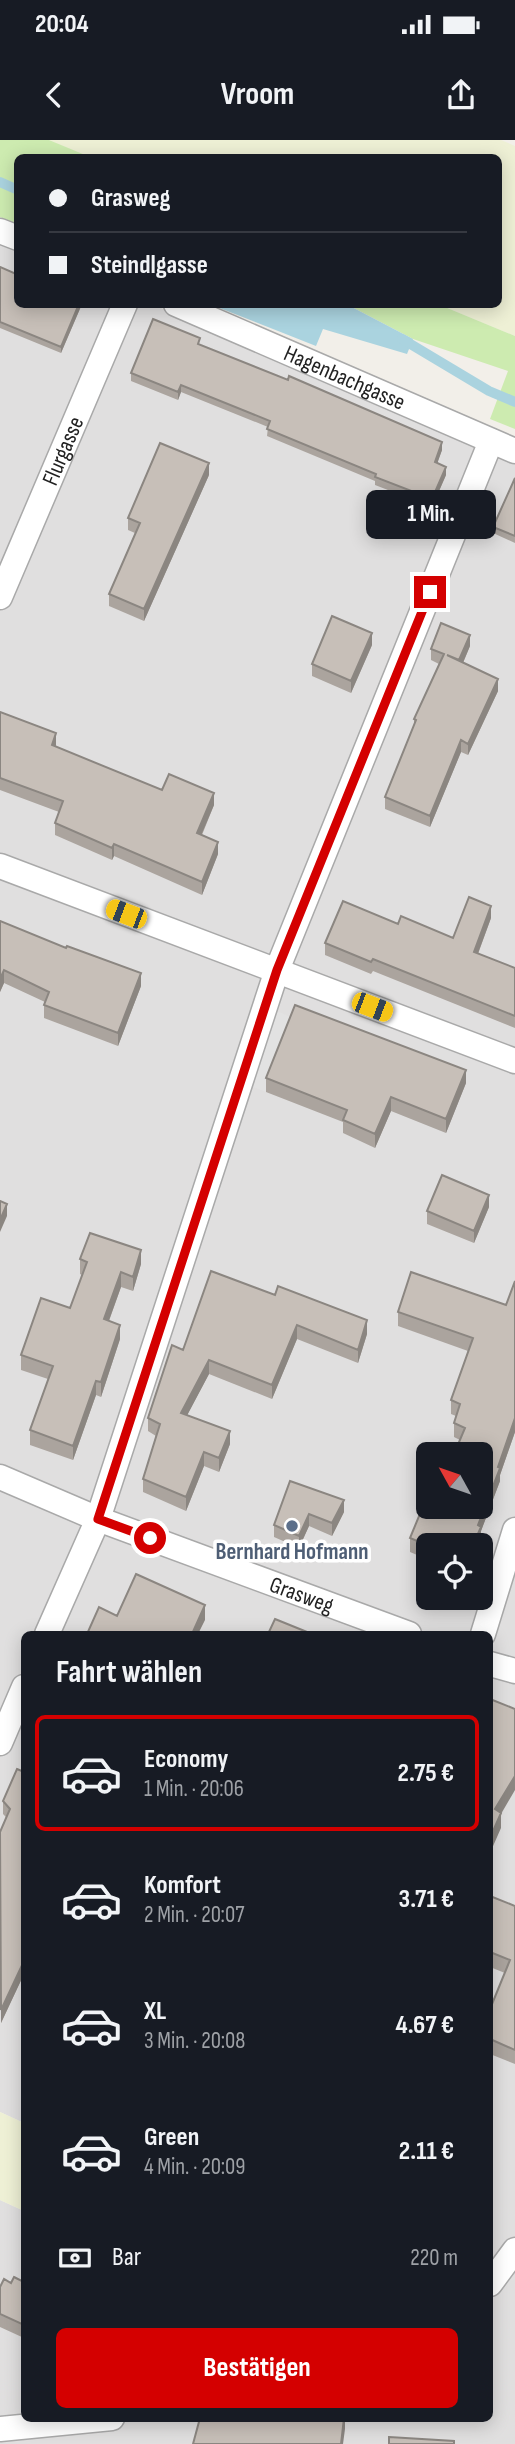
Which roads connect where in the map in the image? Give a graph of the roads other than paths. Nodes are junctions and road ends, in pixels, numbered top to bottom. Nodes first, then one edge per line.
1 (123, 308) edge
2 (185, 308) edge
3 (491, 441) junction
4 (515, 451) edge
5 (0, 597) edge
6 (0, 866) edge
7 (277, 970) junction
8 (515, 1061) edge
9 (0, 1478) edge
10 (98, 1519) junction
11 (515, 1530) edge
12 (48, 1631) edge
13 (401, 1631) edge
14 (484, 1631) edge
15 (493, 1665) edge
16 (515, 1671) edge
17 (21, 1694) edge
18 (0, 1743) edge
19 (515, 2250) edge
20 (493, 2280) edge
21 (71, 2422) edge
22 (0, 2429) edge

1 - 5 street, Flurgasse
2 - 3 street, Hagenbachgasse
3 - 4 street, Hagenbachgasse
3 - 7 street
6 - 7 street
7 - 8 street
7 - 10 street
9 - 10 street, Grasweg
10 - 12 street
10 - 13 street, Grasweg
11 - 14 street
15 - 16 street
17 - 18 street
19 - 20 street
21 - 22 street

